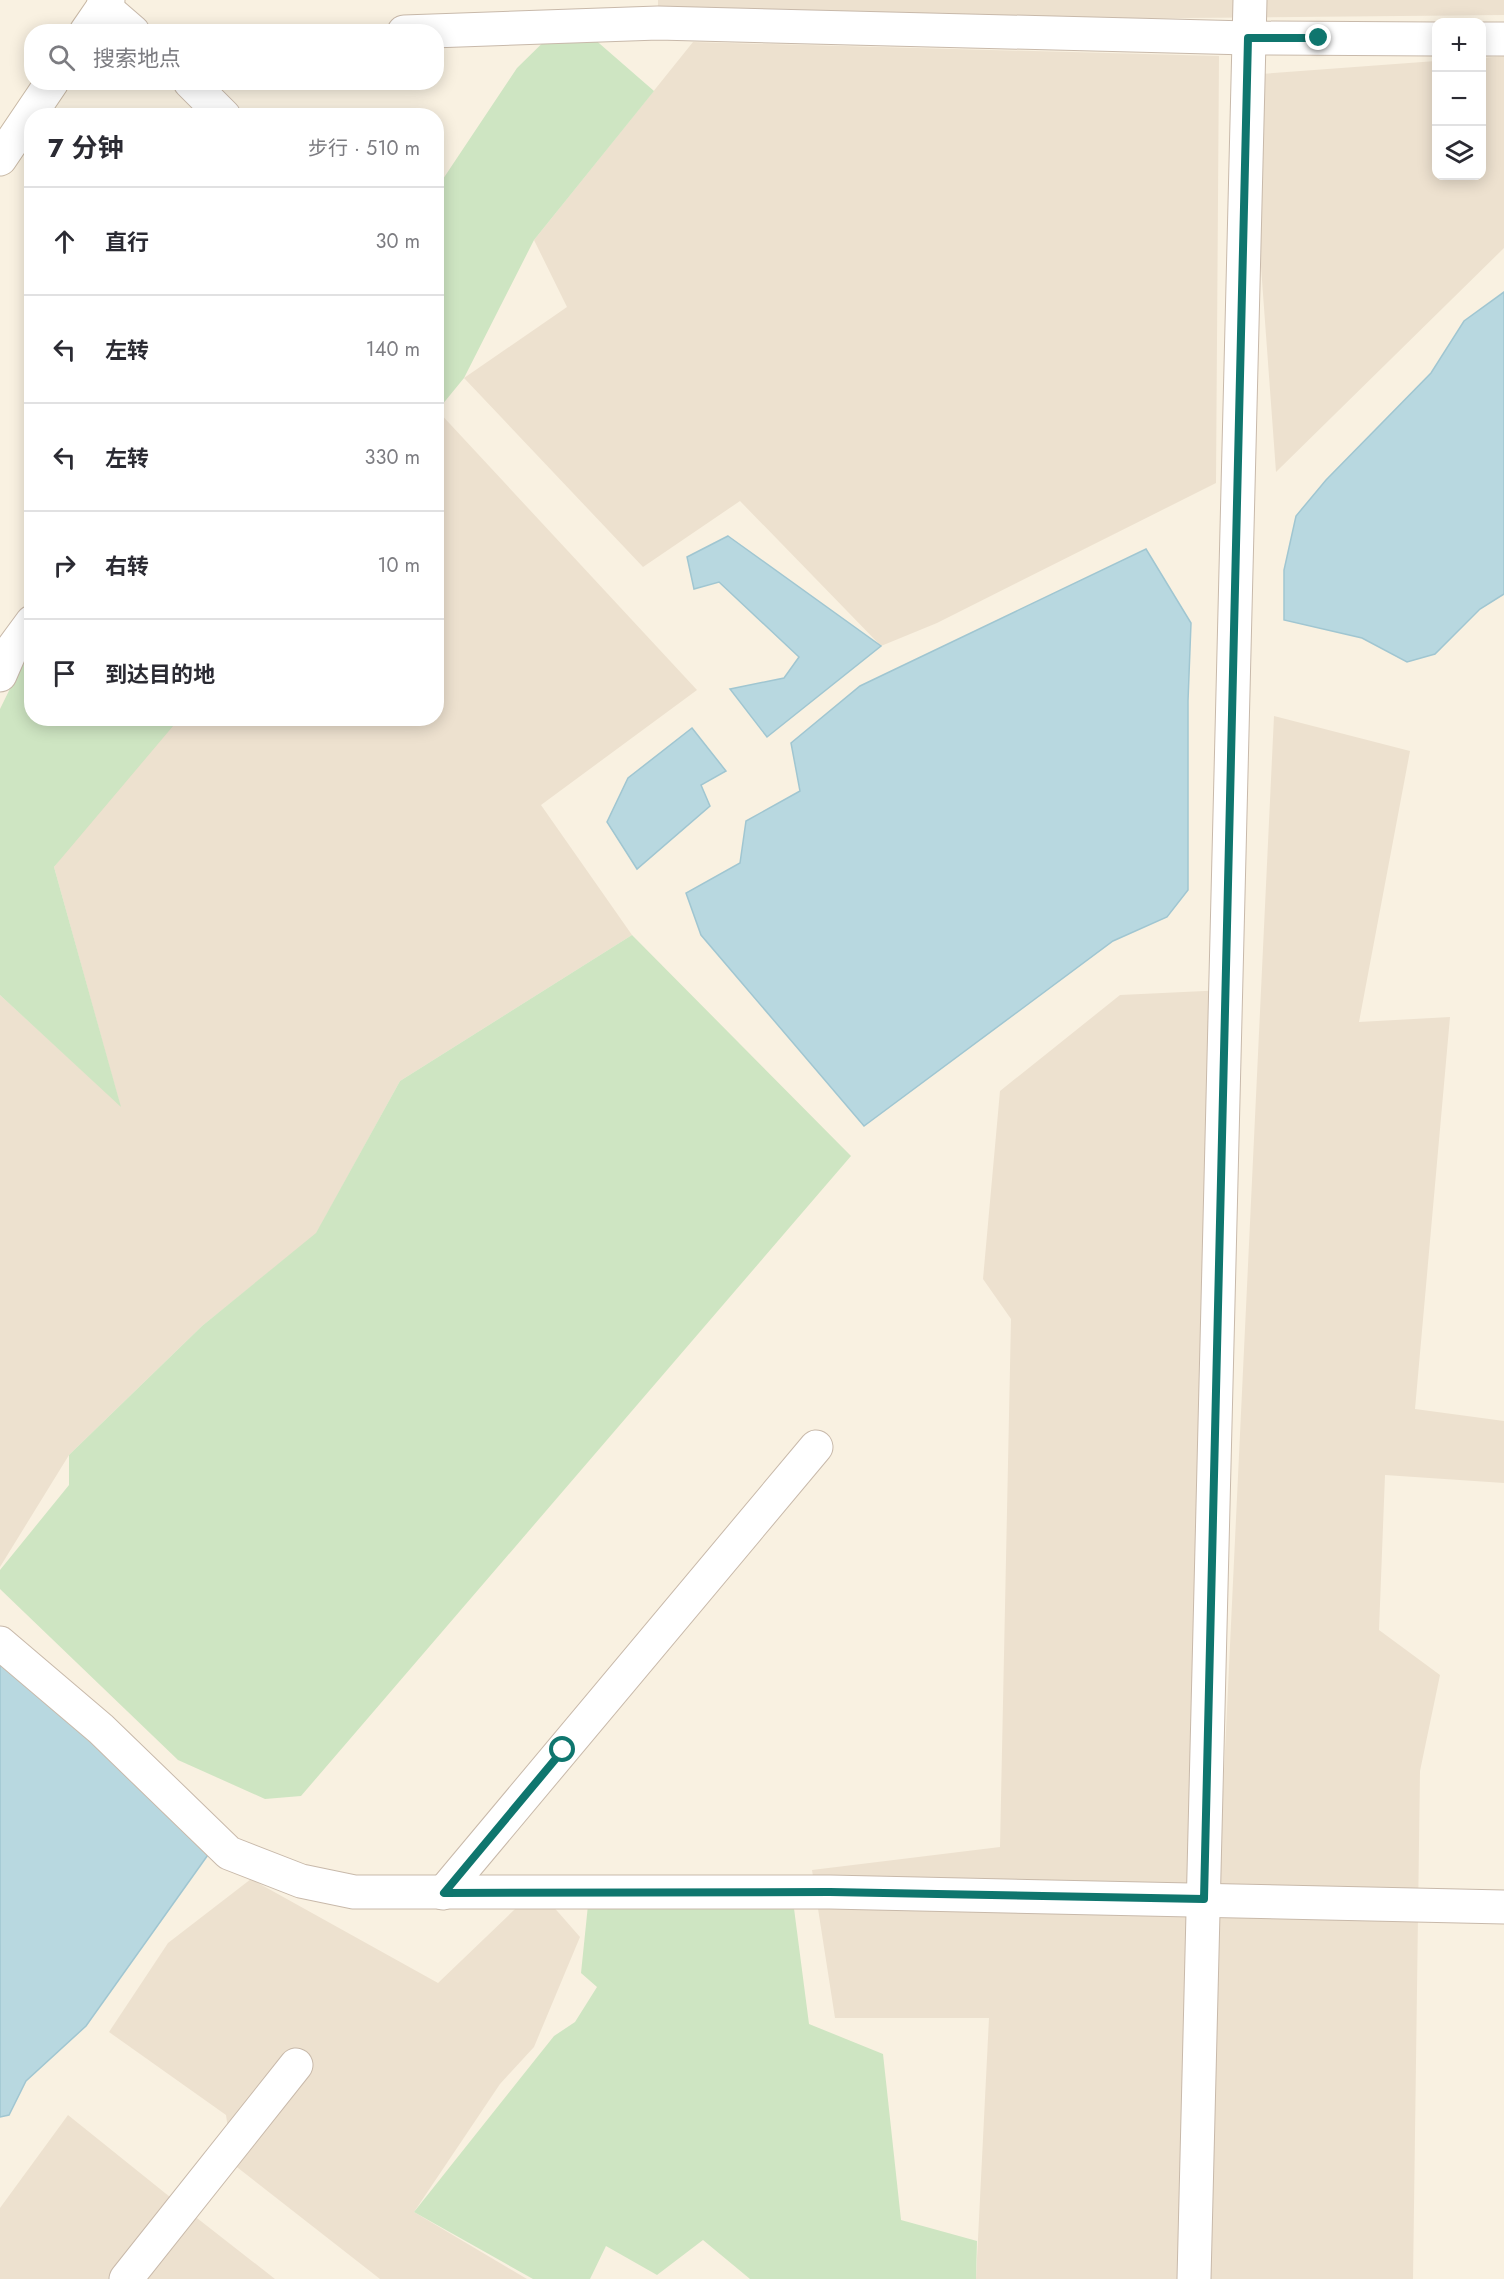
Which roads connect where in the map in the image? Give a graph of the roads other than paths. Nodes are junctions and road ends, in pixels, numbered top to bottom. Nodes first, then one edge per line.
1 (1250, 0) edge
2 (99, 13) edge
3 (119, 24) edge
4 (444, 31) edge
5 (1248, 38) junction
6 (1432, 39) edge
7 (1486, 39) edge
8 (1504, 39) edge
9 (47, 90) edge
10 (198, 90) edge
11 (34, 108) edge
12 (216, 108) edge
13 (24, 123) edge
14 (0, 159) edge
15 (24, 633) edge
16 (0, 675) edge
17 (816, 1447) dead end
18 (0, 1643) edge
19 (444, 1893) junction
20 (1204, 1899) junction
21 (1504, 1907) edge
22 (296, 2065) dead end
23 (126, 2279) edge
24 (1194, 2279) edge

1 - 5 street
2 - 3 street
4 - 5 street
5 - 6 street
5 - 20 street
7 - 8 street
9 - 11 street
10 - 12 street
13 - 14 street
15 - 16 street
17 - 19 street
18 - 19 street
19 - 20 street
20 - 21 street
20 - 24 street
22 - 23 street

